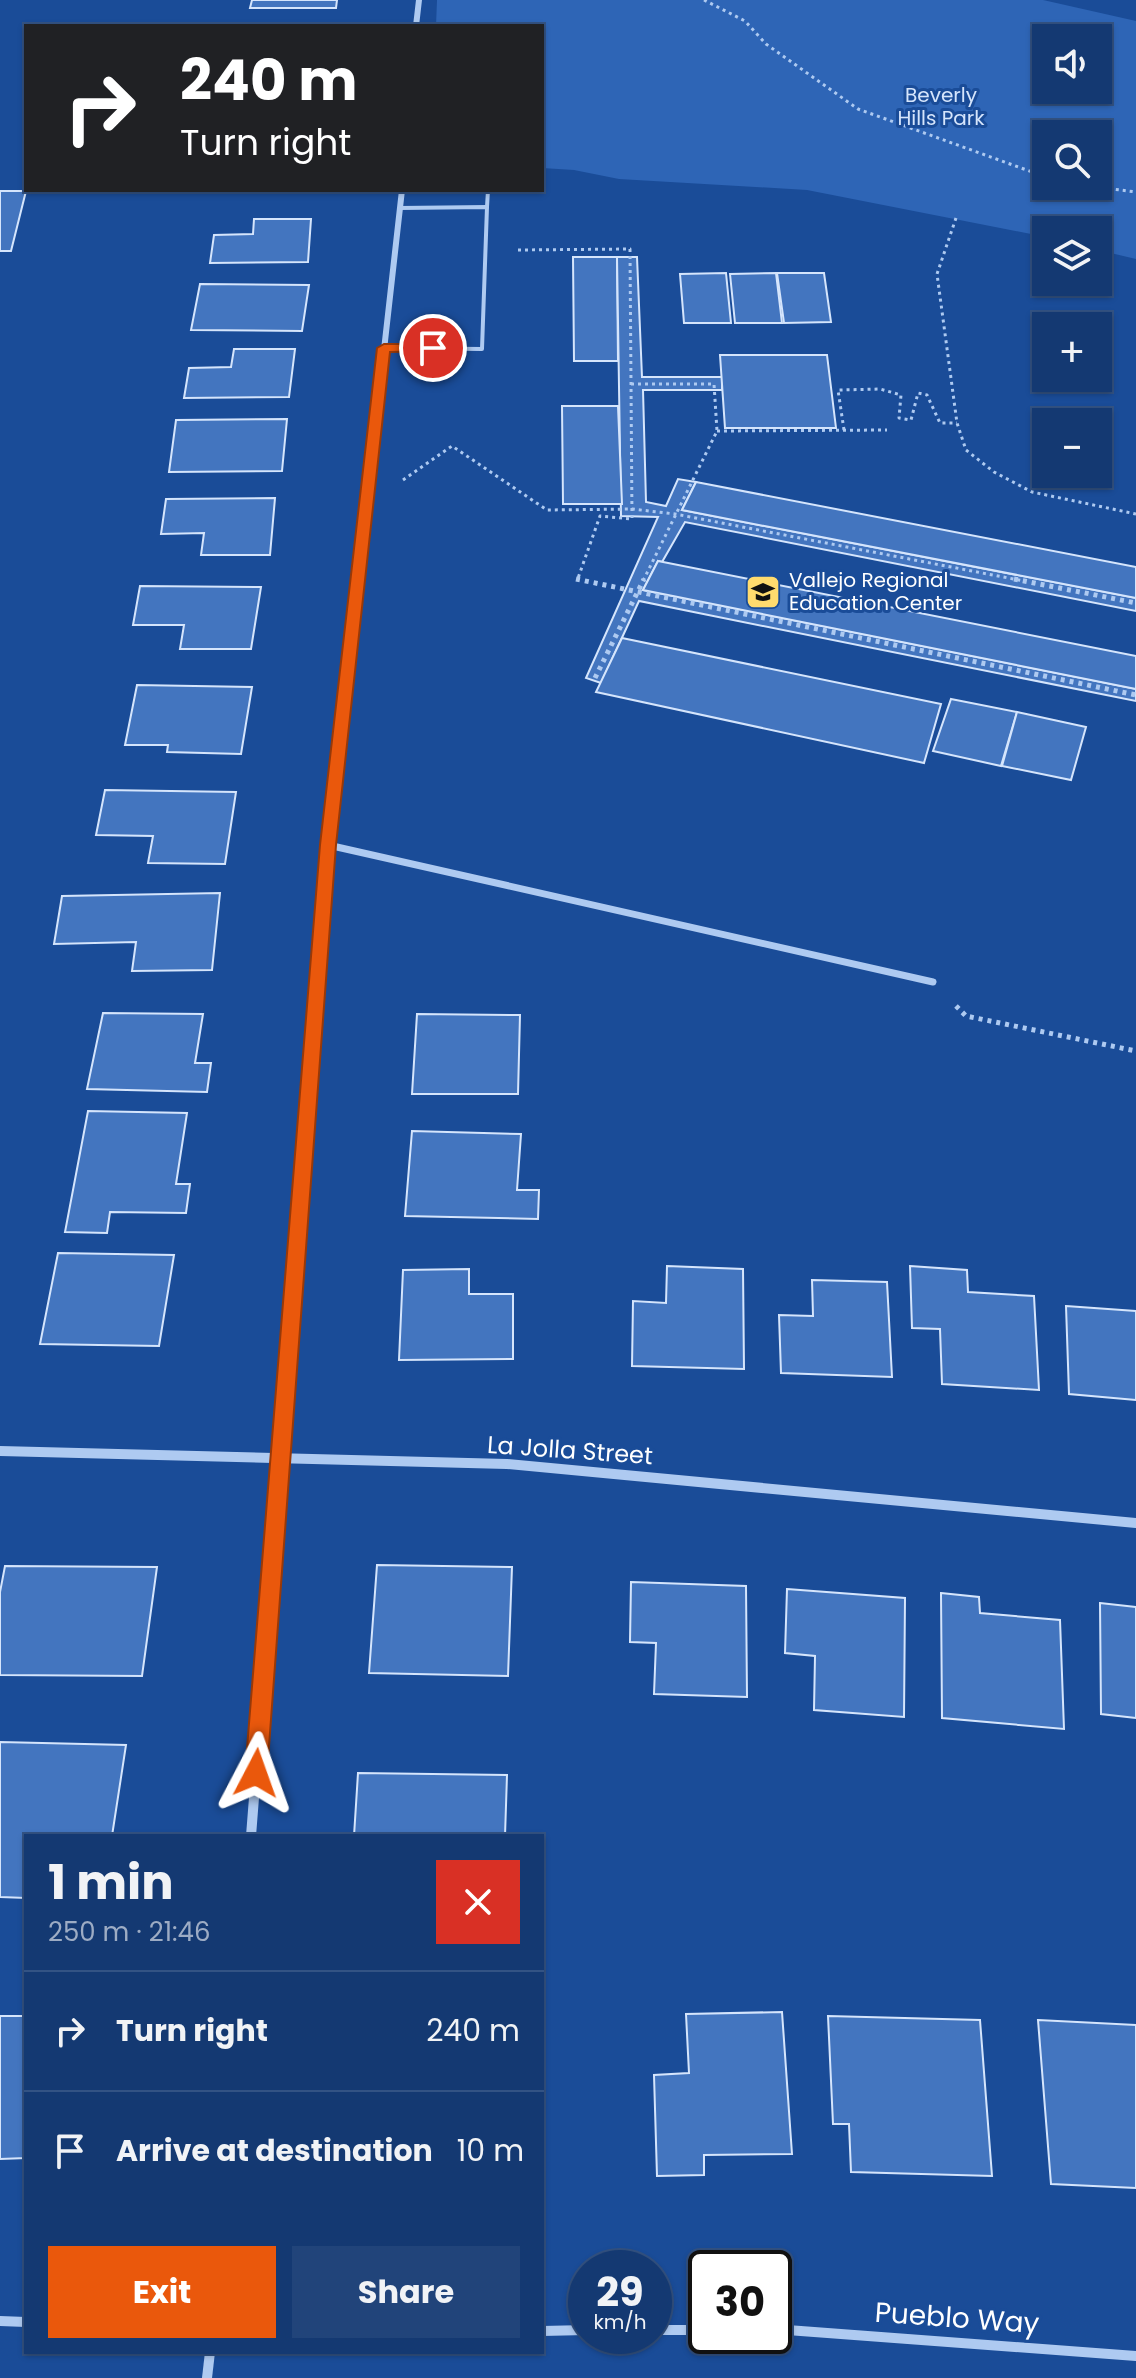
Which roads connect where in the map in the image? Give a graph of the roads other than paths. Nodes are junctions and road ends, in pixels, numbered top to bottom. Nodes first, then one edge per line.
1 (419, 0) edge
2 (416, 24) edge
3 (402, 192) edge
4 (488, 192) edge
5 (487, 207) junction
6 (400, 208) junction
7 (384, 348) junction
8 (328, 845) junction
9 (933, 982) road end
10 (0, 1451) edge
11 (281, 1459) junction
12 (1136, 1523) edge
13 (251, 1834) edge
14 (0, 2321) edge
15 (24, 2322) edge
16 (568, 2330) edge
17 (792, 2330) edge
18 (544, 2331) edge
19 (210, 2354) edge
20 (1136, 2356) edge
21 (207, 2378) edge

1 - 2 street
3 - 6 street
4 - 5 lane
5 - 6 lane
5 - 7 lane
6 - 7 street
7 - 8 street
8 - 9 street
8 - 11 street
10 - 11 street, La Jolla Street
11 - 12 street, La Jolla Street
11 - 13 street
14 - 15 street
16 - 18 street
17 - 20 street, Pueblo Way
19 - 21 street

